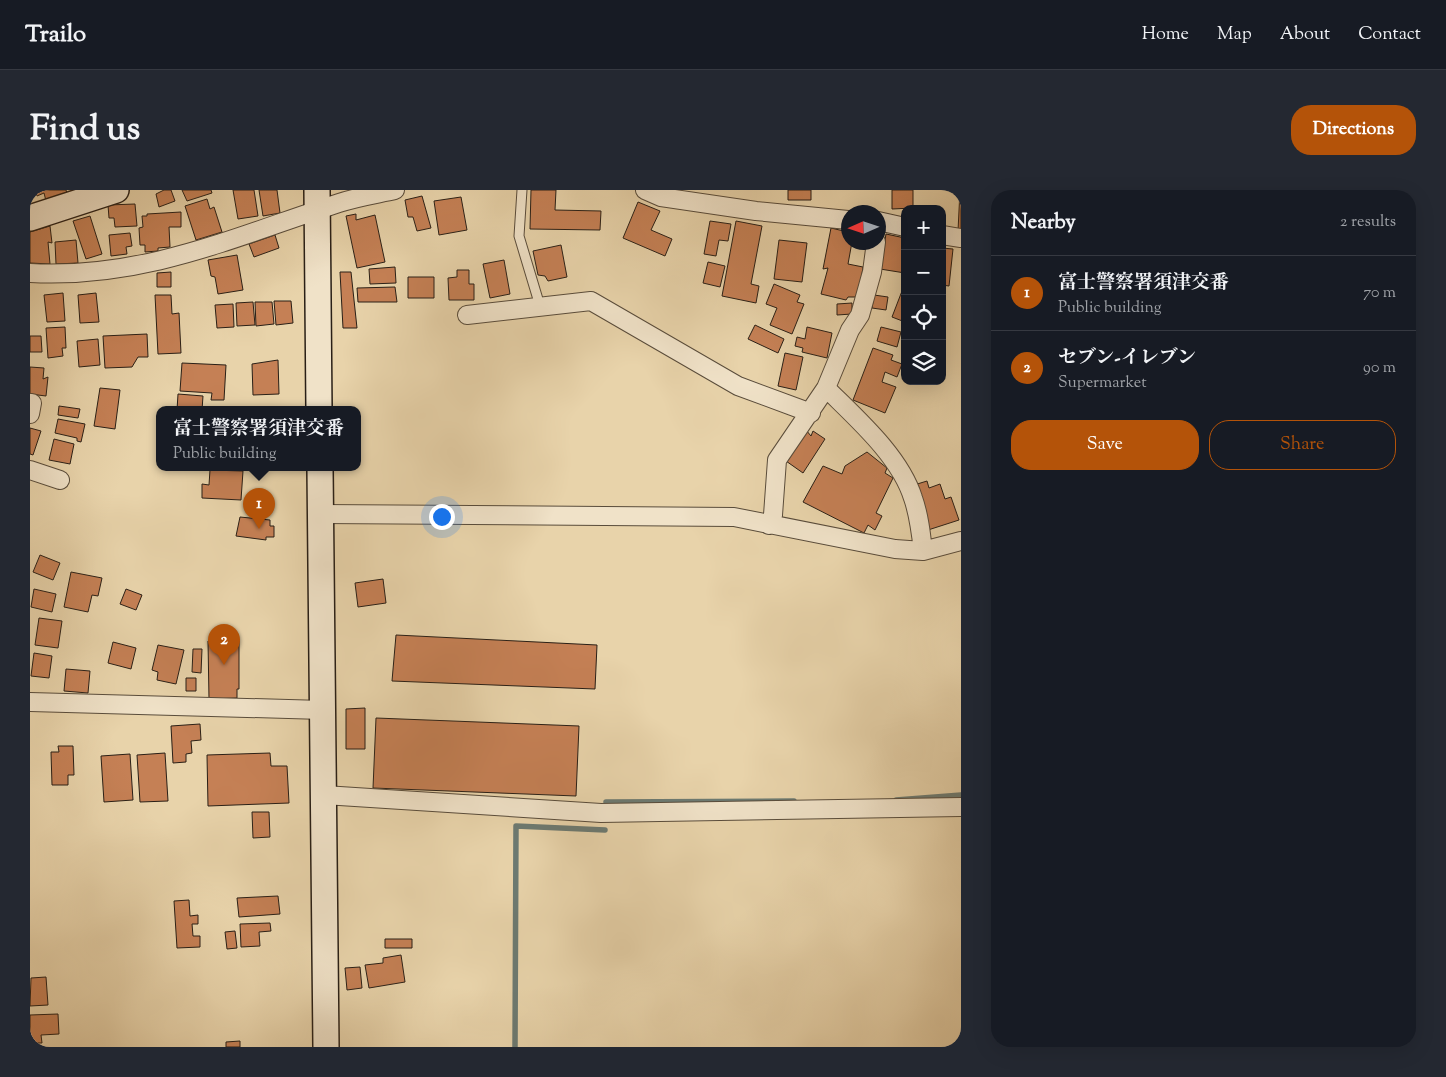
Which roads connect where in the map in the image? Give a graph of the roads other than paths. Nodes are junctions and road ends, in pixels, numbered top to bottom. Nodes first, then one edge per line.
1 (116, 190) edge
2 (395, 190) edge
3 (522, 190) edge
4 (645, 190) edge
5 (317, 201) edge
6 (30, 218) edge
7 (841, 219) edge
8 (886, 223) edge
9 (901, 226) edge
10 (946, 236) edge
11 (961, 238) edge
12 (875, 250) edge
13 (30, 273) edge
14 (540, 306) junction
15 (467, 315) dead end
16 (826, 388) junction
17 (30, 403) edge
18 (319, 406) edge
19 (811, 413) junction
20 (30, 414) edge
21 (30, 470) edge
22 (320, 471) edge
23 (60, 480) dead end
24 (321, 514) junction
25 (769, 525) junction
26 (961, 541) edge
27 (923, 550) junction
28 (30, 702) edge
29 (323, 710) junction
30 (324, 795) junction
31 (961, 807) edge
32 (326, 1047) edge

1 - 6 street
2 - 5 street
3 - 14 lane
4 - 7 street
5 - 13 street
5 - 18 street
8 - 9 street
10 - 11 street
12 - 16 street
14 - 15 street
14 - 19 street
16 - 19 street
16 - 27 street
17 - 20 street
19 - 25 street
21 - 23 street
22 - 24 street
24 - 25 street
24 - 29 street
25 - 27 street
26 - 27 street
28 - 29 street
29 - 30 street
30 - 31 street
30 - 32 street

